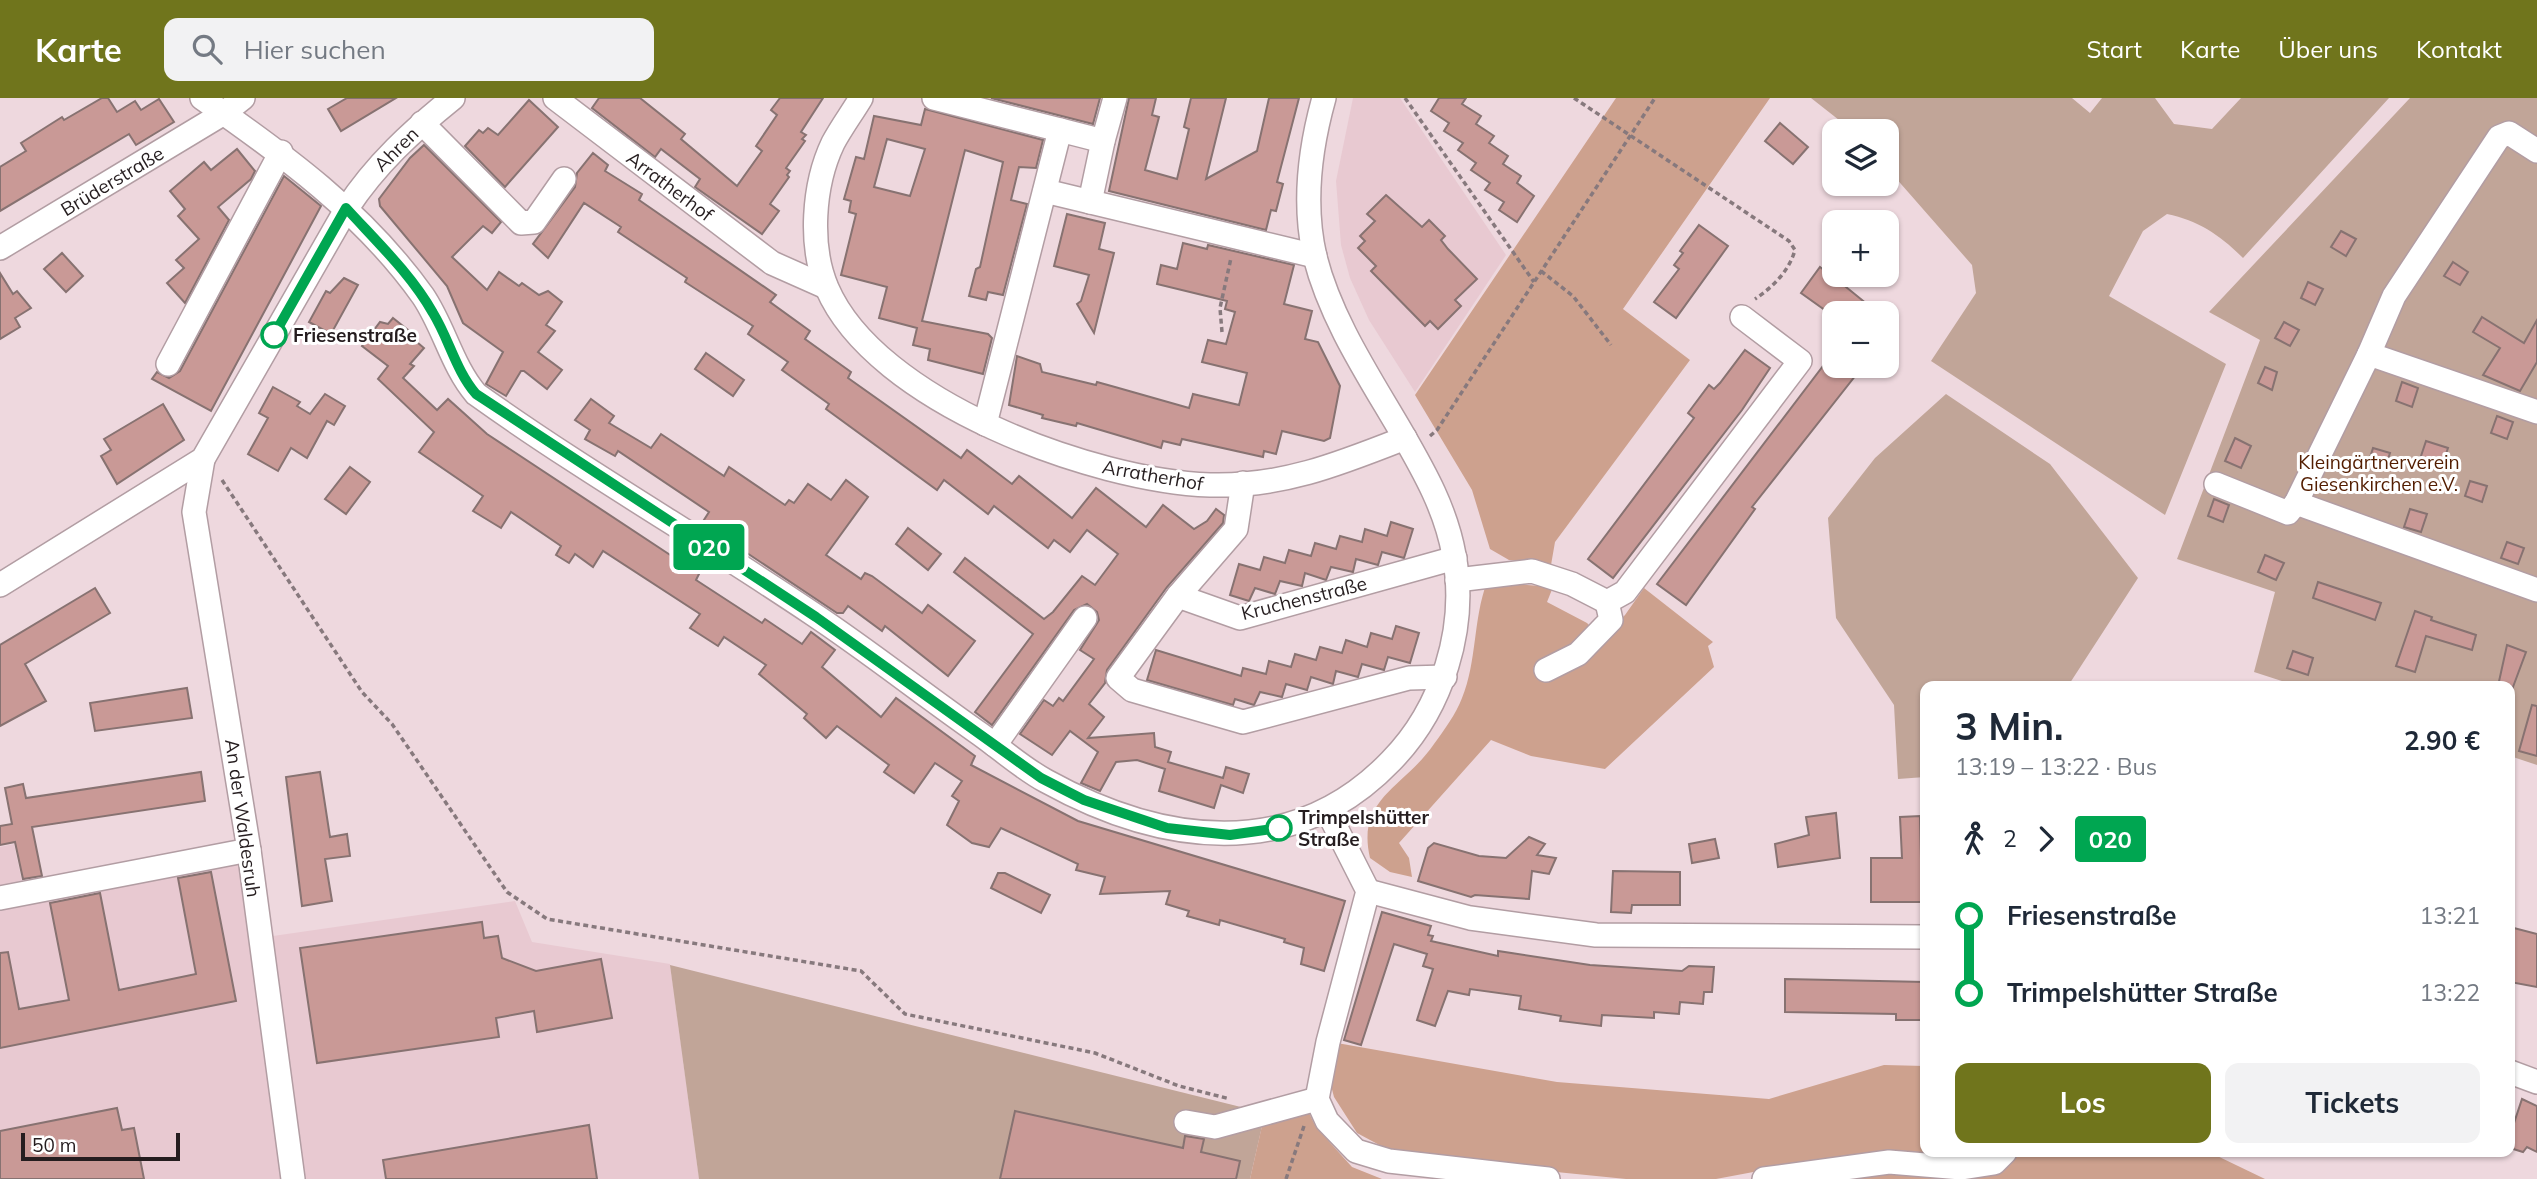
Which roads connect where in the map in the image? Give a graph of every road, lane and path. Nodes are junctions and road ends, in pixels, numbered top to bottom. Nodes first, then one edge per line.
1 (202, 98) edge
2 (243, 98) edge
3 (453, 98) edge
4 (555, 98) edge
5 (861, 98) edge
6 (934, 98) edge
7 (1115, 98) edge
8 (1324, 98) edge
9 (1405, 98) edge
10 (1574, 98) edge
11 (1655, 98) edge
12 (224, 113) junction
13 (422, 123) junction
14 (1060, 130) junction
15 (1632, 134) junction
16 (1103, 141) junction
17 (2537, 151) edge
18 (281, 152) junction
19 (564, 179) dead end
20 (1045, 191) junction
21 (1090, 202) junction
22 (346, 208) junction
23 (1236, 237) junction
24 (0, 248) edge
25 (1315, 256) junction
26 (1541, 271) junction
27 (1534, 282) junction
28 (827, 287) junction
29 (1742, 317) joint
30 (1223, 332) dead end
31 (1611, 345) dead end
32 (2369, 354) junction
33 (168, 364) dead end
34 (2537, 412) edge
35 (985, 424) junction
36 (1408, 445) junction
37 (203, 458) junction
38 (1243, 483) junction
39 (2217, 484) dead end
40 (2296, 503) junction
41 (1456, 569) junction
42 (0, 585) edge
43 (2537, 590) edge
44 (1178, 596) junction
45 (1607, 602) junction
46 (1085, 618) dead end
47 (1546, 670) dead end
48 (1445, 677) junction
49 (995, 745) junction
50 (1327, 810) junction
51 (249, 850) junction
52 (1368, 891) junction
53 (0, 898) edge
54 (1920, 937) edge
55 (2515, 1074) edge
56 (2537, 1082) edge
57 (1317, 1099) junction
58 (1237, 1101) dead end
59 (1186, 1122) dead end
60 (2000, 1157) edge
61 (293, 1179) edge
62 (1286, 1179) edge
63 (1548, 1179) edge
64 (1763, 1179) edge

1 - 12 street
2 - 12 street, Brüderstraße
3 - 13 street, Ahren
4 - 28 street, Arratherhof
5 - 28 street, Arratherhof
6 - 14 street
7 - 16 street
8 - 25 street
9 - 27 path
10 - 15 path
11 - 15 path
12 - 18 street
12 - 24 street, Brüderstraße
13 - 19 street
13 - 22 street, Ahren
14 - 16 street
14 - 20 street
15 - 26 path
15 - 29 path
16 - 21 street
17 - 32 street
18 - 22 street
18 - 33 street
20 - 21 street
20 - 35 street
21 - 23 street
22 - 37 street
22 - 49 street
23 - 25 street
23 - 30 path
25 - 36 street
26 - 27 path
26 - 31 path
27 - 36 path
28 - 35 street, Arratherhof
29 - 45 street
32 - 34 street
32 - 40 street
35 - 38 street, Arratherhof
36 - 38 street, Arratherhof
36 - 41 street
37 - 42 street
37 - 51 street, An der Waldesruh
37 - 58 path
38 - 44 street
39 - 40 street
40 - 43 street
41 - 44 street, Kruchenstraße
41 - 45 street, Kruchenstraße
41 - 48 street
44 - 48 street
45 - 47 street
46 - 49 street
48 - 50 street
49 - 50 street
50 - 52 street
51 - 53 street
51 - 61 street, An der Waldesruh
52 - 54 street
52 - 57 street
55 - 56 street
57 - 59 street
57 - 62 path
57 - 63 street
60 - 64 street

